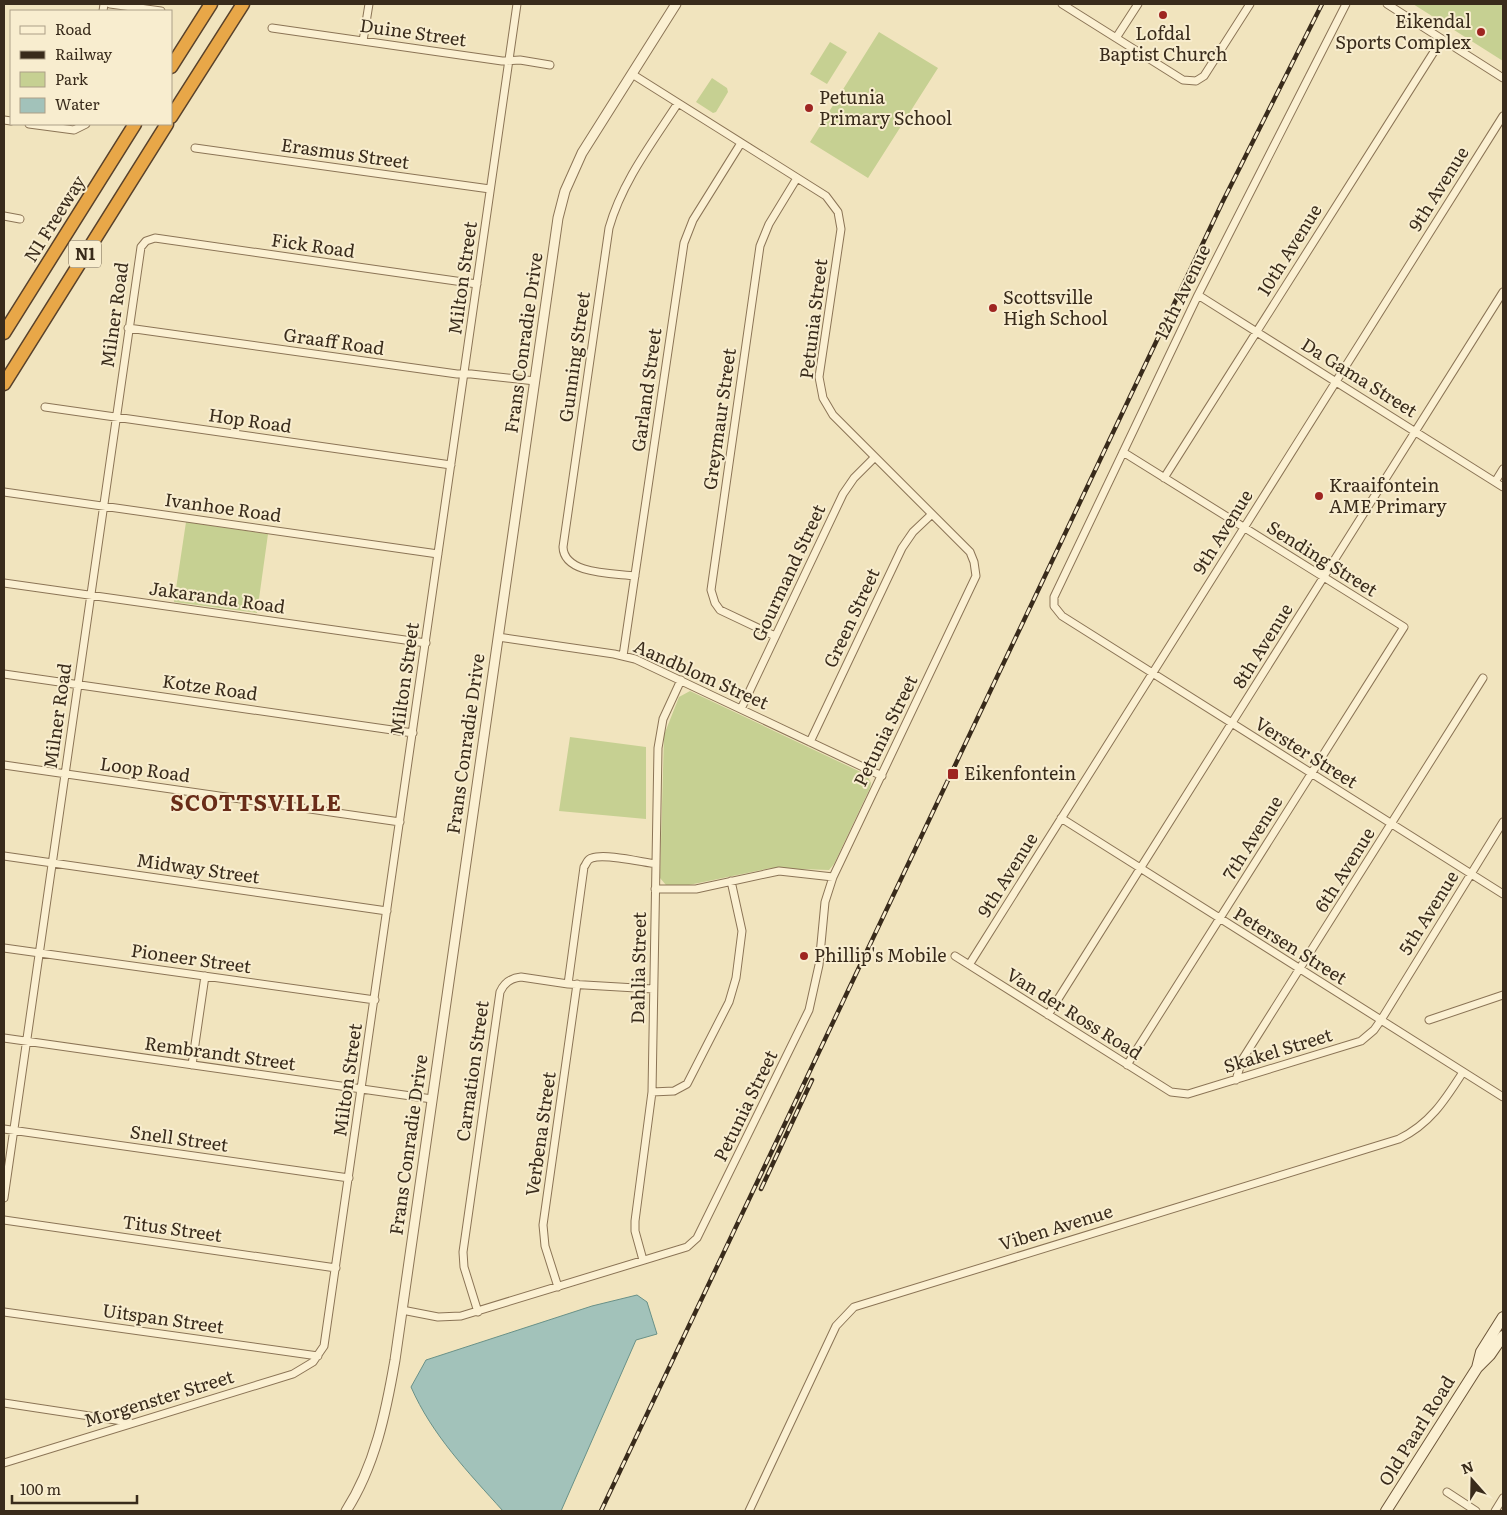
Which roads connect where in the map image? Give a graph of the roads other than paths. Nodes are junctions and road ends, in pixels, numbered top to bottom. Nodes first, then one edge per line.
1 (110, 4) edge
2 (211, 4) edge
3 (243, 4) edge
4 (369, 4) edge
5 (517, 4) edge
6 (676, 4) edge
7 (1062, 4) edge
8 (1138, 4) edge
9 (1250, 4) edge
10 (1346, 4) edge
11 (1387, 4) edge
12 (154, 10) edge
13 (272, 28) dead end
14 (1116, 38) junction
15 (1442, 39) junction
16 (363, 41) junction
17 (509, 61) junction
18 (172, 64) edge
19 (550, 65) dead end
20 (632, 74) junction
21 (1503, 78) edge
22 (678, 103) junction
23 (172, 115) edge
24 (1503, 116) edge
25 (36, 125) edge
26 (84, 125) edge
27 (134, 125) edge
28 (166, 125) edge
29 (741, 143) junction
30 (195, 148) dead end
31 (797, 178) junction
32 (490, 189) junction
33 (4, 216) edge
34 (20, 219) dead end
35 (146, 241) joint
36 (477, 284) junction
37 (1503, 292) edge
38 (1198, 295) junction
39 (128, 328) junction
40 (1256, 332) junction
41 (4, 333) edge
42 (464, 374) junction
43 (535, 381) junction
44 (1336, 382) junction
45 (4, 384) edge
46 (45, 408) dead end
47 (116, 418) junction
48 (1416, 432) junction
49 (1123, 452) junction
50 (875, 457) junction
51 (451, 465) junction
52 (1503, 469) edge
53 (1164, 478) junction
54 (1495, 482) junction
55 (1503, 487) edge
56 (4, 492) edge
57 (103, 506) junction
58 (932, 514) junction
59 (1244, 528) junction
60 (438, 554) junction
61 (635, 576) junction
62 (1324, 578) junction
63 (4, 583) edge
64 (90, 596) junction
65 (1054, 598) joint
66 (1404, 627) joint
67 (776, 636) junction
68 (498, 637) junction
69 (426, 643) junction
70 (624, 656) junction
71 (1152, 673) junction
72 (4, 674) edge
73 (1483, 678) dead end
74 (681, 680) junction
75 (77, 684) junction
76 (741, 709) junction
77 (1232, 723) junction
78 (413, 733) junction
79 (810, 742) junction
80 (4, 765) edge
81 (65, 774) junction
82 (1312, 774) junction
83 (882, 776) junction
84 (1061, 818) junction
85 (400, 822) junction
86 (1503, 822) edge
87 (1392, 824) junction
88 (4, 856) edge
89 (52, 863) junction
90 (656, 864) junction
91 (1141, 868) junction
92 (1471, 873) junction
93 (833, 878) junction
94 (731, 881) junction
95 (655, 889) junction
96 (1503, 894) edge
97 (387, 911) junction
98 (1219, 919) junction
99 (4, 948) edge
100 (39, 952) junction
101 (955, 956) dead end
102 (969, 965) junction
103 (1300, 970) junction
104 (204, 976) junction
105 (568, 984) junction
106 (577, 984) junction
107 (653, 988) junction
108 (1503, 996) edge
109 (374, 1000) junction
110 (1048, 1015) junction
111 (1381, 1020) junction
112 (1428, 1020) dead end
113 (4, 1038) edge
114 (26, 1041) junction
115 (192, 1065) junction
116 (1127, 1065) junction
117 (1463, 1072) junction
118 (1236, 1080) junction
119 (362, 1090) junction
120 (652, 1092) junction
121 (1177, 1095) joint
122 (1503, 1097) edge
123 (432, 1099) junction
124 (4, 1129) edge
125 (13, 1130) junction
126 (349, 1178) junction
127 (4, 1198) edge
128 (4, 1220) edge
129 (643, 1260) junction
130 (336, 1268) junction
131 (558, 1287) junction
132 (402, 1310) junction
133 (4, 1312) edge
134 (478, 1312) junction
135 (1503, 1318) edge
136 (1503, 1336) edge
137 (318, 1356) junction
138 (1477, 1368) junction
139 (4, 1403) edge
140 (133, 1423) junction
141 (4, 1462) edge
142 (1447, 1492) dead end
143 (1503, 1498) edge
144 (346, 1511) edge
145 (749, 1511) edge
146 (1386, 1511) edge
147 (1476, 1511) edge
148 (1495, 1511) edge

1 - 12 street
2 - 18 highway
3 - 23 highway
4 - 16 street
5 - 17 street, Milton Street
6 - 20 street, Frans Conradie Drive
7 - 14 street
8 - 14 street
9 - 14 street
10 - 38 street, 12th Avenue
11 - 15 street
13 - 16 street, Duine Street
15 - 21 street
15 - 40 street, 10th Avenue
16 - 17 street, Duine Street
17 - 19 street, Duine Street
17 - 32 street, Milton Street
20 - 22 street, Petunia Street
20 - 43 street, Frans Conradie Drive
22 - 29 street, Petunia Street
22 - 61 street, Gunning Street
24 - 44 street, 9th Avenue
25 - 26 street
27 - 41 highway, N1 Freeway / N1
28 - 45 highway, N1
29 - 31 street, Petunia Street
29 - 61 street, Garland Street
30 - 32 street, Erasmus Street
31 - 50 street, Petunia Street
31 - 67 street, Greymaur Street
32 - 36 street, Milton Street
33 - 34 street
35 - 36 street, Fick Road
35 - 39 street, Milner Road
36 - 42 street, Milton Street
37 - 48 street, 8th Avenue
38 - 40 street, Da Gama Street
38 - 49 street, 12th Avenue
39 - 42 street, Graaff Road
39 - 47 street, Milner Road
40 - 44 street, Da Gama Street
40 - 53 street, 10th Avenue
42 - 43 street, Graaff Road
42 - 51 street, Milton Street
43 - 68 street, Frans Conradie Drive
44 - 48 street, Da Gama Street
44 - 59 street, 9th Avenue
46 - 47 street, Hop Road
47 - 51 street, Hop Road
47 - 57 street, Milner Road
48 - 54 street, Da Gama Street
48 - 62 street, 8th Avenue
49 - 53 street, Sending Street
49 - 65 street, 12th Avenue
50 - 58 street, Petunia Street
50 - 67 street, Gourmand Street
51 - 60 street, Milton Street
52 - 54 street
53 - 59 street, Sending Street
54 - 55 street, Da Gama Street
56 - 57 street, Ivanhoe Road
57 - 60 street, Ivanhoe Road
57 - 64 street, Milner Road
58 - 79 street, Green Street
58 - 83 street, Petunia Street
59 - 62 street, Sending Street
59 - 71 street, 9th Avenue
60 - 69 street, Milton Street
61 - 70 street, Garland Street
62 - 66 street, Sending Street
62 - 77 street, 8th Avenue
63 - 64 street, Jakaranda Road
64 - 69 street, Jakaranda Road
64 - 75 street, Milner Road
65 - 71 street, Verster Street
66 - 82 street, 7th Avenue
67 - 76 street, Gourmand Street
68 - 70 street, Aandblom Street
68 - 123 street, Frans Conradie Drive
69 - 78 street, Milton Street
70 - 74 street, Aandblom Street
71 - 77 street, Verster Street
71 - 84 street, 9th Avenue
72 - 75 street, Kotze Road
73 - 87 street, 6th Avenue
74 - 76 street, Aandblom Street
74 - 90 street, Dahlia Street
75 - 78 street, Kotze Road
75 - 81 street, Milner Road
76 - 79 street, Aandblom Street
77 - 82 street, Verster Street
77 - 91 street, 8th Avenue
78 - 85 street, Milton Street
79 - 83 street, Aandblom Street
80 - 81 street, Loop Road
81 - 85 street, Loop Road
81 - 89 street, Milner Road
82 - 87 street, Verster Street
82 - 98 street, 7th Avenue
83 - 93 street, Petunia Street
84 - 91 street, Petersen Street
84 - 102 street, 9th Avenue
85 - 97 street, Milton Street
86 - 92 street, 5th Avenue
87 - 92 street, Verster Street
87 - 103 street, 6th Avenue
88 - 89 street, Midway Street
89 - 97 street, Midway Street
89 - 100 street, Milner Road
90 - 95 street, Dahlia Street
90 - 105 street
91 - 98 street, Petersen Street
91 - 110 street, 8th Avenue
92 - 96 street, Verster Street
92 - 111 street, 5th Avenue
93 - 94 street
93 - 129 street, Petunia Street
94 - 95 street
94 - 120 street
95 - 107 street, Dahlia Street
97 - 109 street, Milton Street
98 - 103 street, Petersen Street
98 - 116 street, 7th Avenue
99 - 100 street, Pioneer Street
100 - 104 street, Pioneer Street
100 - 114 street, Milner Road
101 - 102 street, Van der Ross Road
102 - 110 street, Van der Ross Road
103 - 111 street, Petersen Street
103 - 118 street, 6th Avenue
104 - 109 street, Pioneer Street
104 - 115 street
105 - 106 street, Carnation Street
105 - 134 street, Carnation Street
106 - 107 street, Carnation Street
106 - 131 street, Verbena Street
107 - 120 street, Dahlia Street
108 - 112 street
109 - 119 street, Milton Street
110 - 116 street, Van der Ross Road
111 - 117 street, Petersen Street
111 - 118 street, Skakel Street
113 - 114 street, Rembrandt Street
114 - 115 street, Rembrandt Street
114 - 125 street, Milner Road
115 - 119 street, Rembrandt Street
116 - 121 street, Van der Ross Road
117 - 122 street, Petersen Street
117 - 145 street, Viben Avenue
118 - 121 street, Skakel Street
119 - 123 street, Rembrandt Street
119 - 126 street, Milton Street
120 - 129 street, Dahlia Street
123 - 132 street, Frans Conradie Drive
124 - 125 street, Snell Street
125 - 126 street, Snell Street
125 - 127 street, Milner Road
126 - 130 street, Milton Street
128 - 130 street, Titus Street
129 - 131 street, Petunia Street
130 - 137 street, Milton Street
131 - 134 street, Petunia Street
132 - 134 street, Petunia Street
132 - 144 street, Frans Conradie Drive
133 - 137 street, Uitspan Street
135 - 138 main road, Old Paarl Road
136 - 138 main road, Old Paarl Road
137 - 140 street, Morgenster Street
138 - 146 main road, Old Paarl Road
139 - 140 street
140 - 141 street, Morgenster Street
142 - 147 street
143 - 148 street

